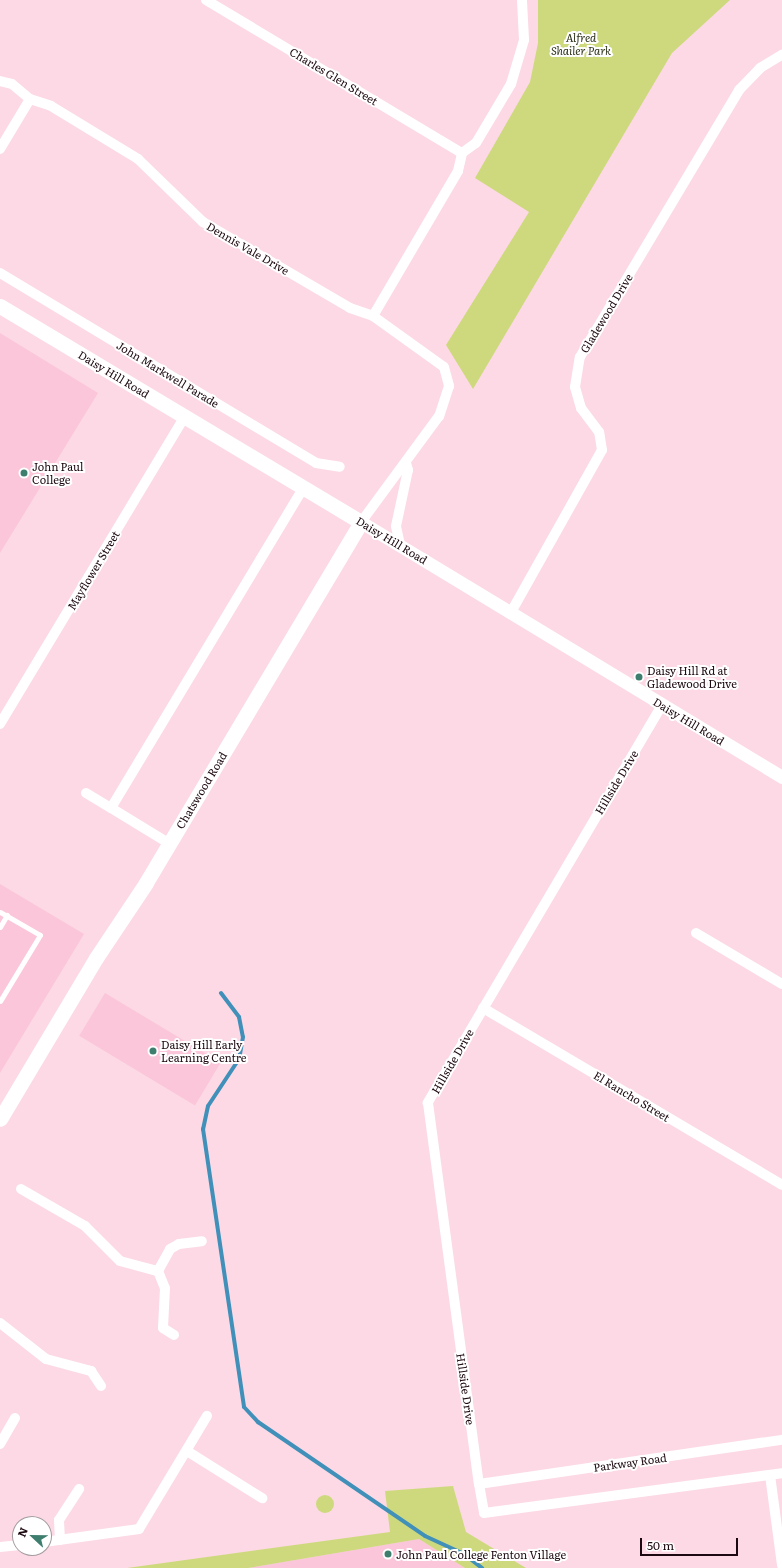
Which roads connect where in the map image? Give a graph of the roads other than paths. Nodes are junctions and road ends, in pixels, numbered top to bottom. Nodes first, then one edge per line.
1 (206, 0) edge
2 (522, 0) edge
3 (782, 55) edge
4 (0, 81) edge
5 (30, 99) junction
6 (0, 149) edge
7 (462, 153) junction
8 (0, 273) edge
9 (0, 306) edge
10 (373, 316) junction
11 (444, 367) joint
12 (185, 416) junction
13 (406, 463) junction
14 (340, 467) dead end
15 (304, 487) junction
16 (361, 522) junction
17 (400, 545) junction
18 (510, 614) junction
19 (662, 705) junction
20 (0, 724) edge
21 (782, 776) edge
22 (86, 793) dead end
23 (111, 808) junction
24 (170, 844) junction
25 (0, 912) edge
26 (7, 916) junction
27 (0, 926) edge
28 (696, 933) dead end
29 (782, 984) edge
30 (0, 1001) edge
31 (483, 1008) junction
32 (0, 1119) edge
33 (782, 1185) edge
34 (21, 1189) dead end
35 (202, 1241) dead end
36 (158, 1272) junction
37 (0, 1323) edge
38 (174, 1335) dead end
39 (101, 1386) dead end
40 (207, 1416) dead end
41 (16, 1418) dead end
42 (782, 1440) edge
43 (0, 1444) edge
44 (187, 1451) junction
45 (782, 1473) edge
46 (770, 1474) junction
47 (479, 1484) junction
48 (79, 1489) dead end
49 (262, 1498) dead end
50 (60, 1540) junction
51 (52, 1541) edge
52 (12, 1546) edge
53 (0, 1547) edge
54 (782, 1565) edge

1 - 7 street, Charles Glen Street
2 - 7 street
3 - 18 street, Gladewood Drive
4 - 5 street, Dennis Vale Drive
5 - 6 street
5 - 10 street, Dennis Vale Drive
7 - 10 street
8 - 14 street, John Markwell Parade
9 - 12 main road, Daisy Hill Road
10 - 11 street, Dennis Vale Drive
11 - 13 street, Chatswood Road
12 - 15 main road, Daisy Hill Road
12 - 20 street, Mayflower Street
13 - 16 street, Chatswood Road
13 - 17 street
15 - 16 main road, Daisy Hill Road
15 - 23 street
16 - 17 street, Daisy Hill Road
16 - 24 main road, Chatswood Road
17 - 18 street, Daisy Hill Road
18 - 19 street, Daisy Hill Road
19 - 21 street, Daisy Hill Road
19 - 31 street, Hillside Drive
22 - 23 street
23 - 24 street
24 - 32 main road, Chatswood Road
25 - 26 lane
26 - 27 lane
26 - 30 lane
28 - 29 street
31 - 33 street, El Rancho Street
31 - 47 street, Hillside Drive
34 - 36 street
35 - 36 street
36 - 38 street
37 - 39 street
40 - 44 street
41 - 43 street
42 - 47 street, Parkway Road
44 - 49 street
44 - 50 street
45 - 46 street
46 - 47 street, Hillside Drive
46 - 54 street
48 - 50 street
50 - 51 street
52 - 53 street

